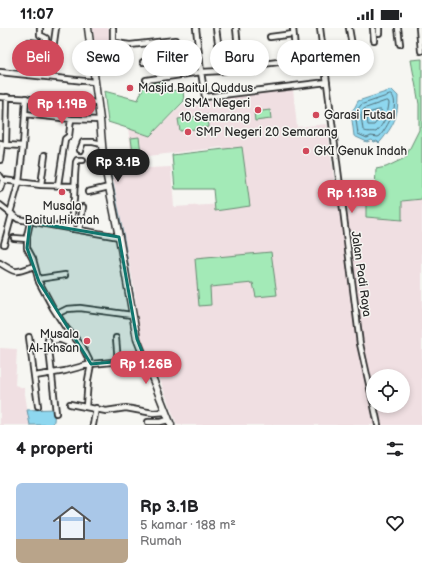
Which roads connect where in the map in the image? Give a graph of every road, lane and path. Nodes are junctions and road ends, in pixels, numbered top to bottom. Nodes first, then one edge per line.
1 (40, 28) edge
2 (56, 28) edge
3 (88, 28) edge
4 (113, 28) edge
5 (196, 28) edge
6 (216, 28) edge
7 (236, 28) edge
8 (293, 28) edge
9 (320, 28) edge
10 (349, 28) edge
11 (373, 28) edge
12 (398, 28) edge
13 (418, 28) edge
14 (293, 34) junction
15 (270, 37) dead end
16 (46, 40) edge
17 (55, 40) edge
18 (197, 40) edge
19 (218, 40) edge
20 (237, 40) edge
21 (294, 40) edge
22 (321, 40) edge
23 (351, 40) edge
24 (374, 40) dead end
25 (142, 43) edge
26 (400, 44) dead end
27 (421, 51) edge
28 (0, 72) edge
29 (12, 73) edge
30 (42, 76) edge
31 (174, 76) edge
32 (202, 76) edge
33 (326, 76) edge
34 (146, 80) dead end
35 (94, 82) junction
36 (327, 82) junction
37 (0, 97) edge
38 (7, 97) junction
39 (26, 98) junction
40 (98, 103) junction
41 (25, 114) junction
42 (71, 119) junction
43 (100, 120) junction
44 (2, 144) edge
45 (102, 144) junction
46 (23, 146) junction
47 (80, 150) dead end
48 (45, 155) dead end
49 (0, 160) edge
50 (83, 160) dead end
51 (2, 178) edge
52 (19, 182) junction
53 (42, 185) junction
54 (58, 185) junction
55 (75, 186) junction
56 (109, 187) junction
57 (0, 189) edge
58 (88, 192) dead end
59 (0, 205) edge
60 (83, 207) dead end
61 (11, 213) junction
62 (30, 222) junction
63 (70, 229) junction
64 (79, 230) junction
65 (120, 237) junction
66 (14, 238) dead end
67 (27, 239) junction
68 (4, 244) dead end
69 (0, 263) edge
70 (34, 266) junction
71 (65, 275) dead end
72 (38, 278) junction
73 (57, 314) junction
74 (132, 315) junction
75 (29, 337) dead end
76 (116, 338) dead end
77 (48, 340) dead end
78 (49, 348) junction
79 (64, 348) dead end
80 (145, 359) junction
81 (118, 362) junction
82 (91, 364) junction
83 (366, 371) edge
84 (52, 373) junction
85 (34, 376) junction
86 (70, 404) dead end
87 (38, 406) dead end
88 (86, 407) junction
89 (96, 408) junction
90 (166, 412) junction
91 (56, 413) dead end
92 (375, 413) edge
93 (148, 422) dead end
94 (170, 422) edge
95 (93, 425) edge
96 (378, 425) edge

1 - 16 street
2 - 17 street
3 - 35 street
4 - 25 street
5 - 18 street
6 - 19 street
7 - 20 street
8 - 14 street
9 - 22 street, Jalan Padi Raya
10 - 23 street
11 - 24 street
12 - 26 street
13 - 27 street
14 - 15 street
14 - 21 street
28 - 29 street
30 - 35 street
31 - 34 street
32 - 36 street
33 - 36 street, Jalan Padi Raya
35 - 40 street
36 - 83 street, Jalan Padi Raya
37 - 38 street
38 - 39 street
38 - 44 street
39 - 40 street
39 - 41 street
40 - 43 street
41 - 42 street
41 - 46 street
42 - 43 street
42 - 54 street
43 - 45 street
44 - 46 street
44 - 49 street
45 - 47 street
45 - 56 street
46 - 52 street
48 - 53 street
50 - 55 street
51 - 52 street
51 - 57 street
52 - 53 street
52 - 61 street
53 - 54 street
54 - 55 street
55 - 63 street
56 - 58 street
56 - 65 street
59 - 61 street
60 - 64 street
61 - 62 street
61 - 68 street
62 - 63 street
62 - 67 street
63 - 64 street
64 - 65 street
65 - 74 street
66 - 67 street
67 - 70 street
69 - 70 street
70 - 72 street
71 - 72 street
72 - 73 street
73 - 74 street
73 - 82 street
74 - 80 street
75 - 85 street
76 - 81 street
77 - 78 street
78 - 79 street
78 - 84 street
80 - 81 street
80 - 90 street
81 - 82 street
82 - 84 street
82 - 88 street
84 - 85 street
84 - 91 street
85 - 87 street
86 - 88 street
88 - 89 street
89 - 90 street
89 - 95 street
90 - 94 street
92 - 96 street
93 - 94 street

